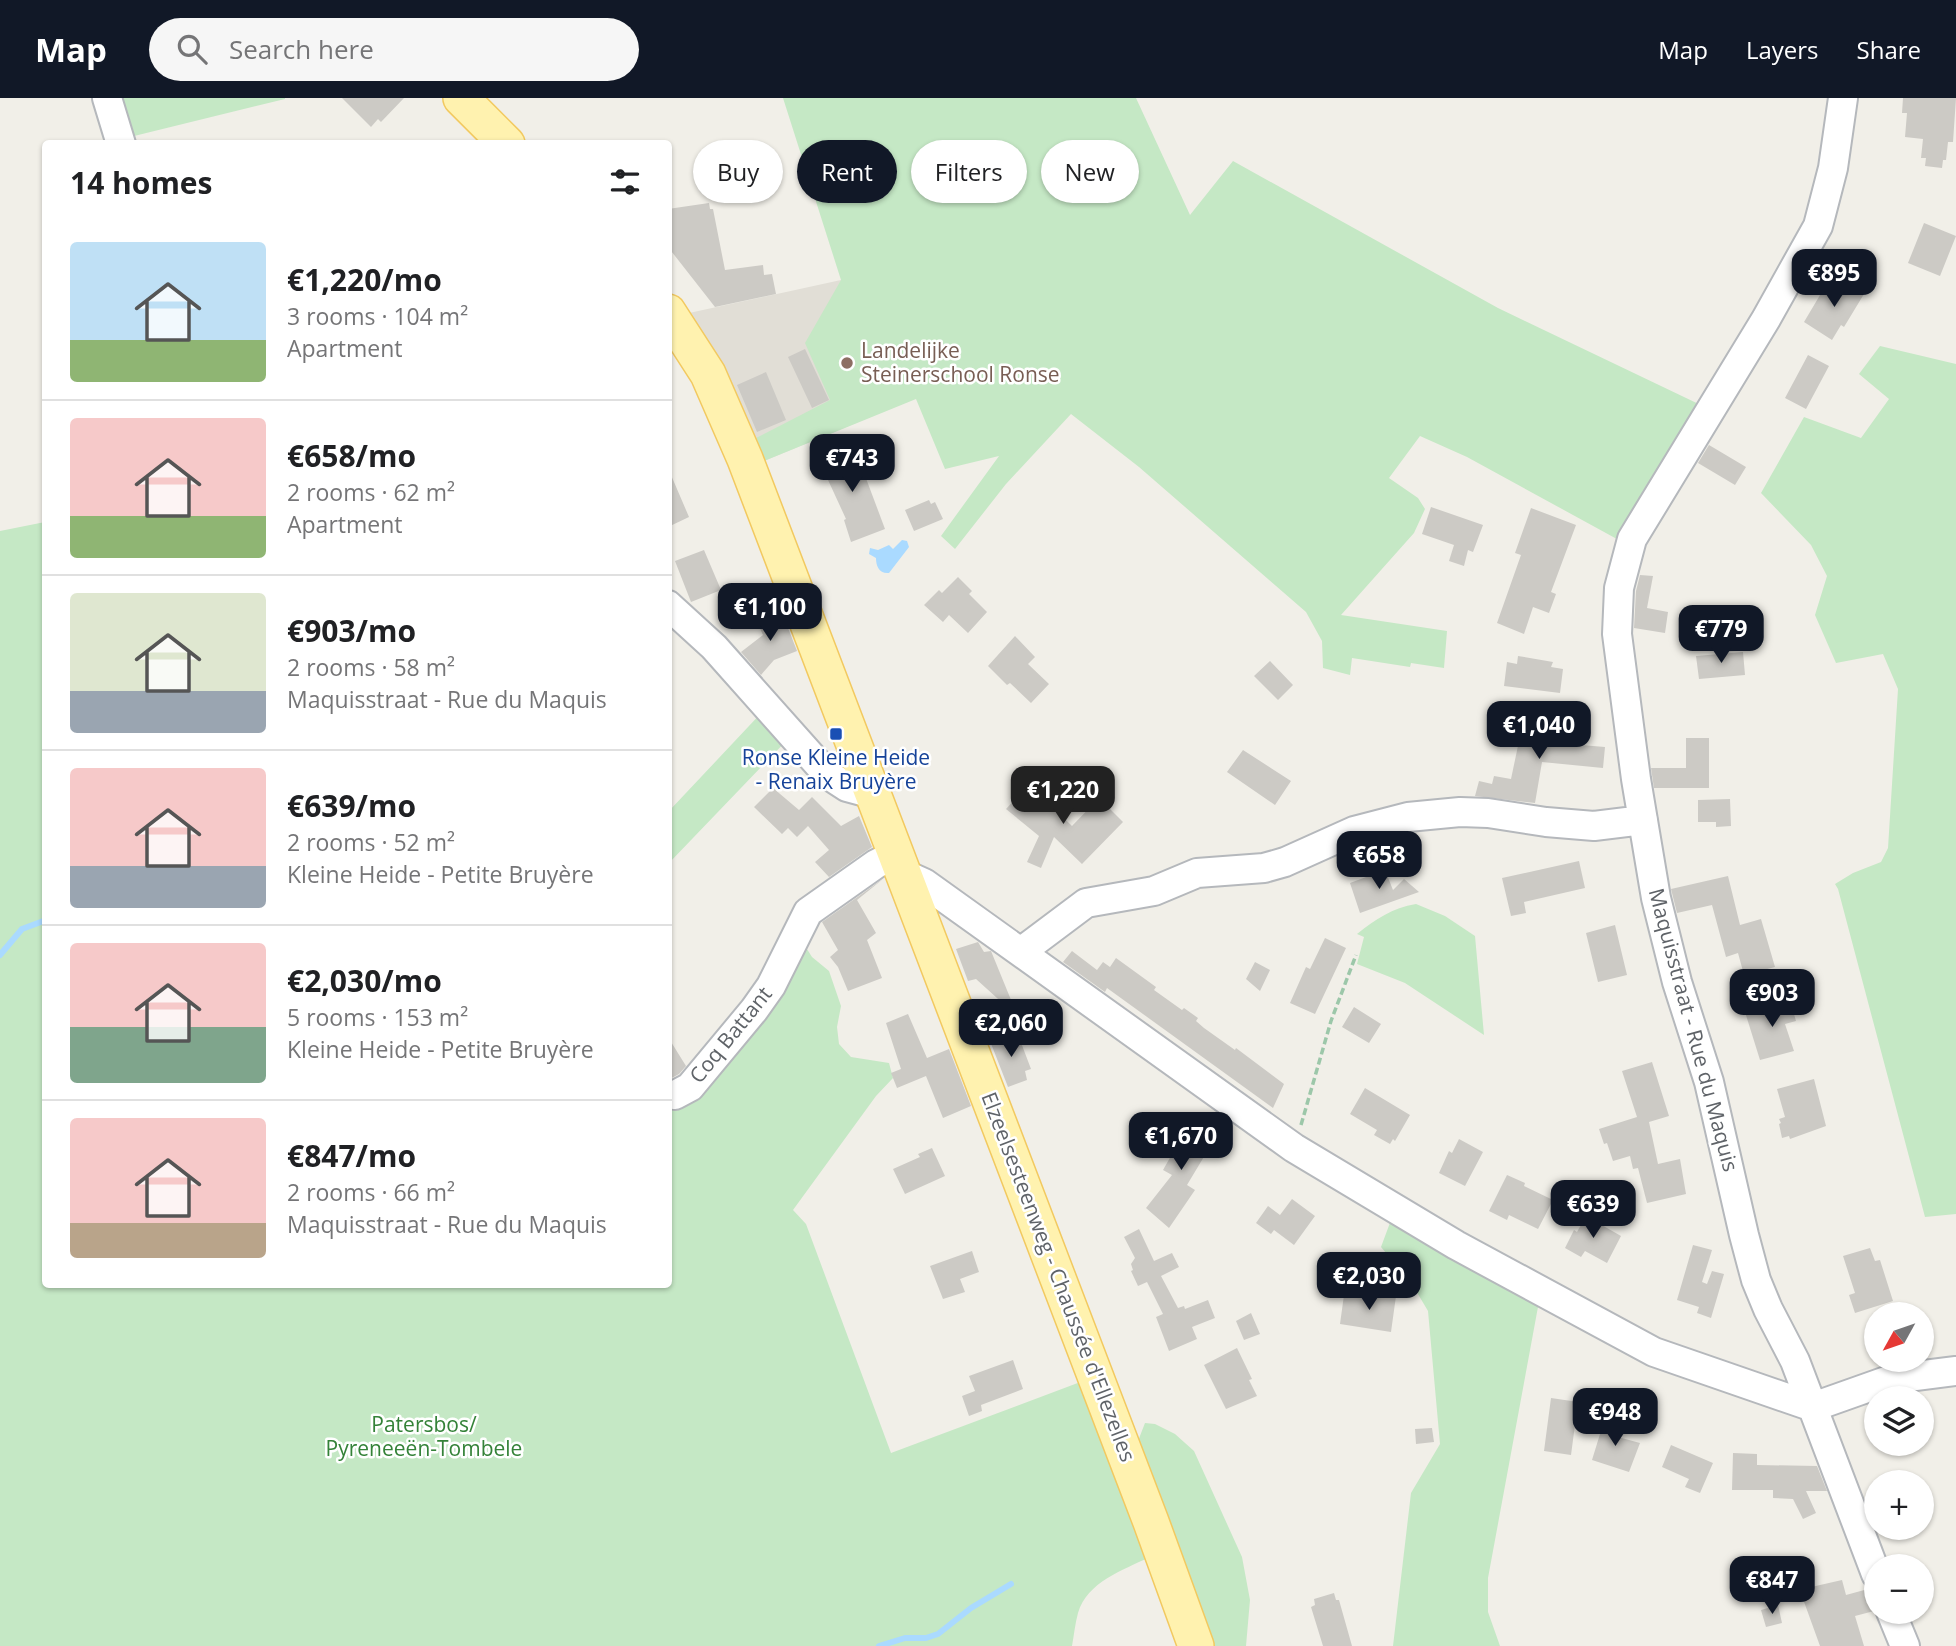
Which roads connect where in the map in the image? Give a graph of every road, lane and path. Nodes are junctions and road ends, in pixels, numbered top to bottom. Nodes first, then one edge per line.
1 (107, 98) edge
2 (461, 98) edge
3 (1843, 98) edge
4 (120, 140) edge
5 (504, 140) edge
6 (674, 319) edge
7 (672, 609) edge
8 (873, 794) junction
9 (1643, 820) junction
10 (900, 864) junction
11 (1022, 951) junction
12 (1356, 955) dead end
13 (675, 1095) dead end
14 (1294, 1148) junction
15 (1956, 1371) edge
16 (1813, 1407) junction
17 (1868, 1554) edge
18 (1896, 1624) edge
19 (1196, 1646) edge
20 (1905, 1646) edge

1 - 4 street
2 - 5 main road
3 - 9 street, Maquisstraat - Rue du Maquis
6 - 8 main road, Elzeelsesteenweg - Chaussée d'Ellezelles
7 - 8 street
8 - 10 main road, Elzeelsesteenweg - Chaussée d'Ellezelles
9 - 11 street
9 - 16 street, Maquisstraat - Rue du Maquis
10 - 11 street
10 - 13 street, Coq Battant
10 - 19 main road, Elzeelsesteenweg - Chaussée d'Ellezelles
11 - 14 street
12 - 14 path
14 - 16 street
15 - 16 street
16 - 17 street, Maquisstraat - Rue du Maquis
18 - 20 street

